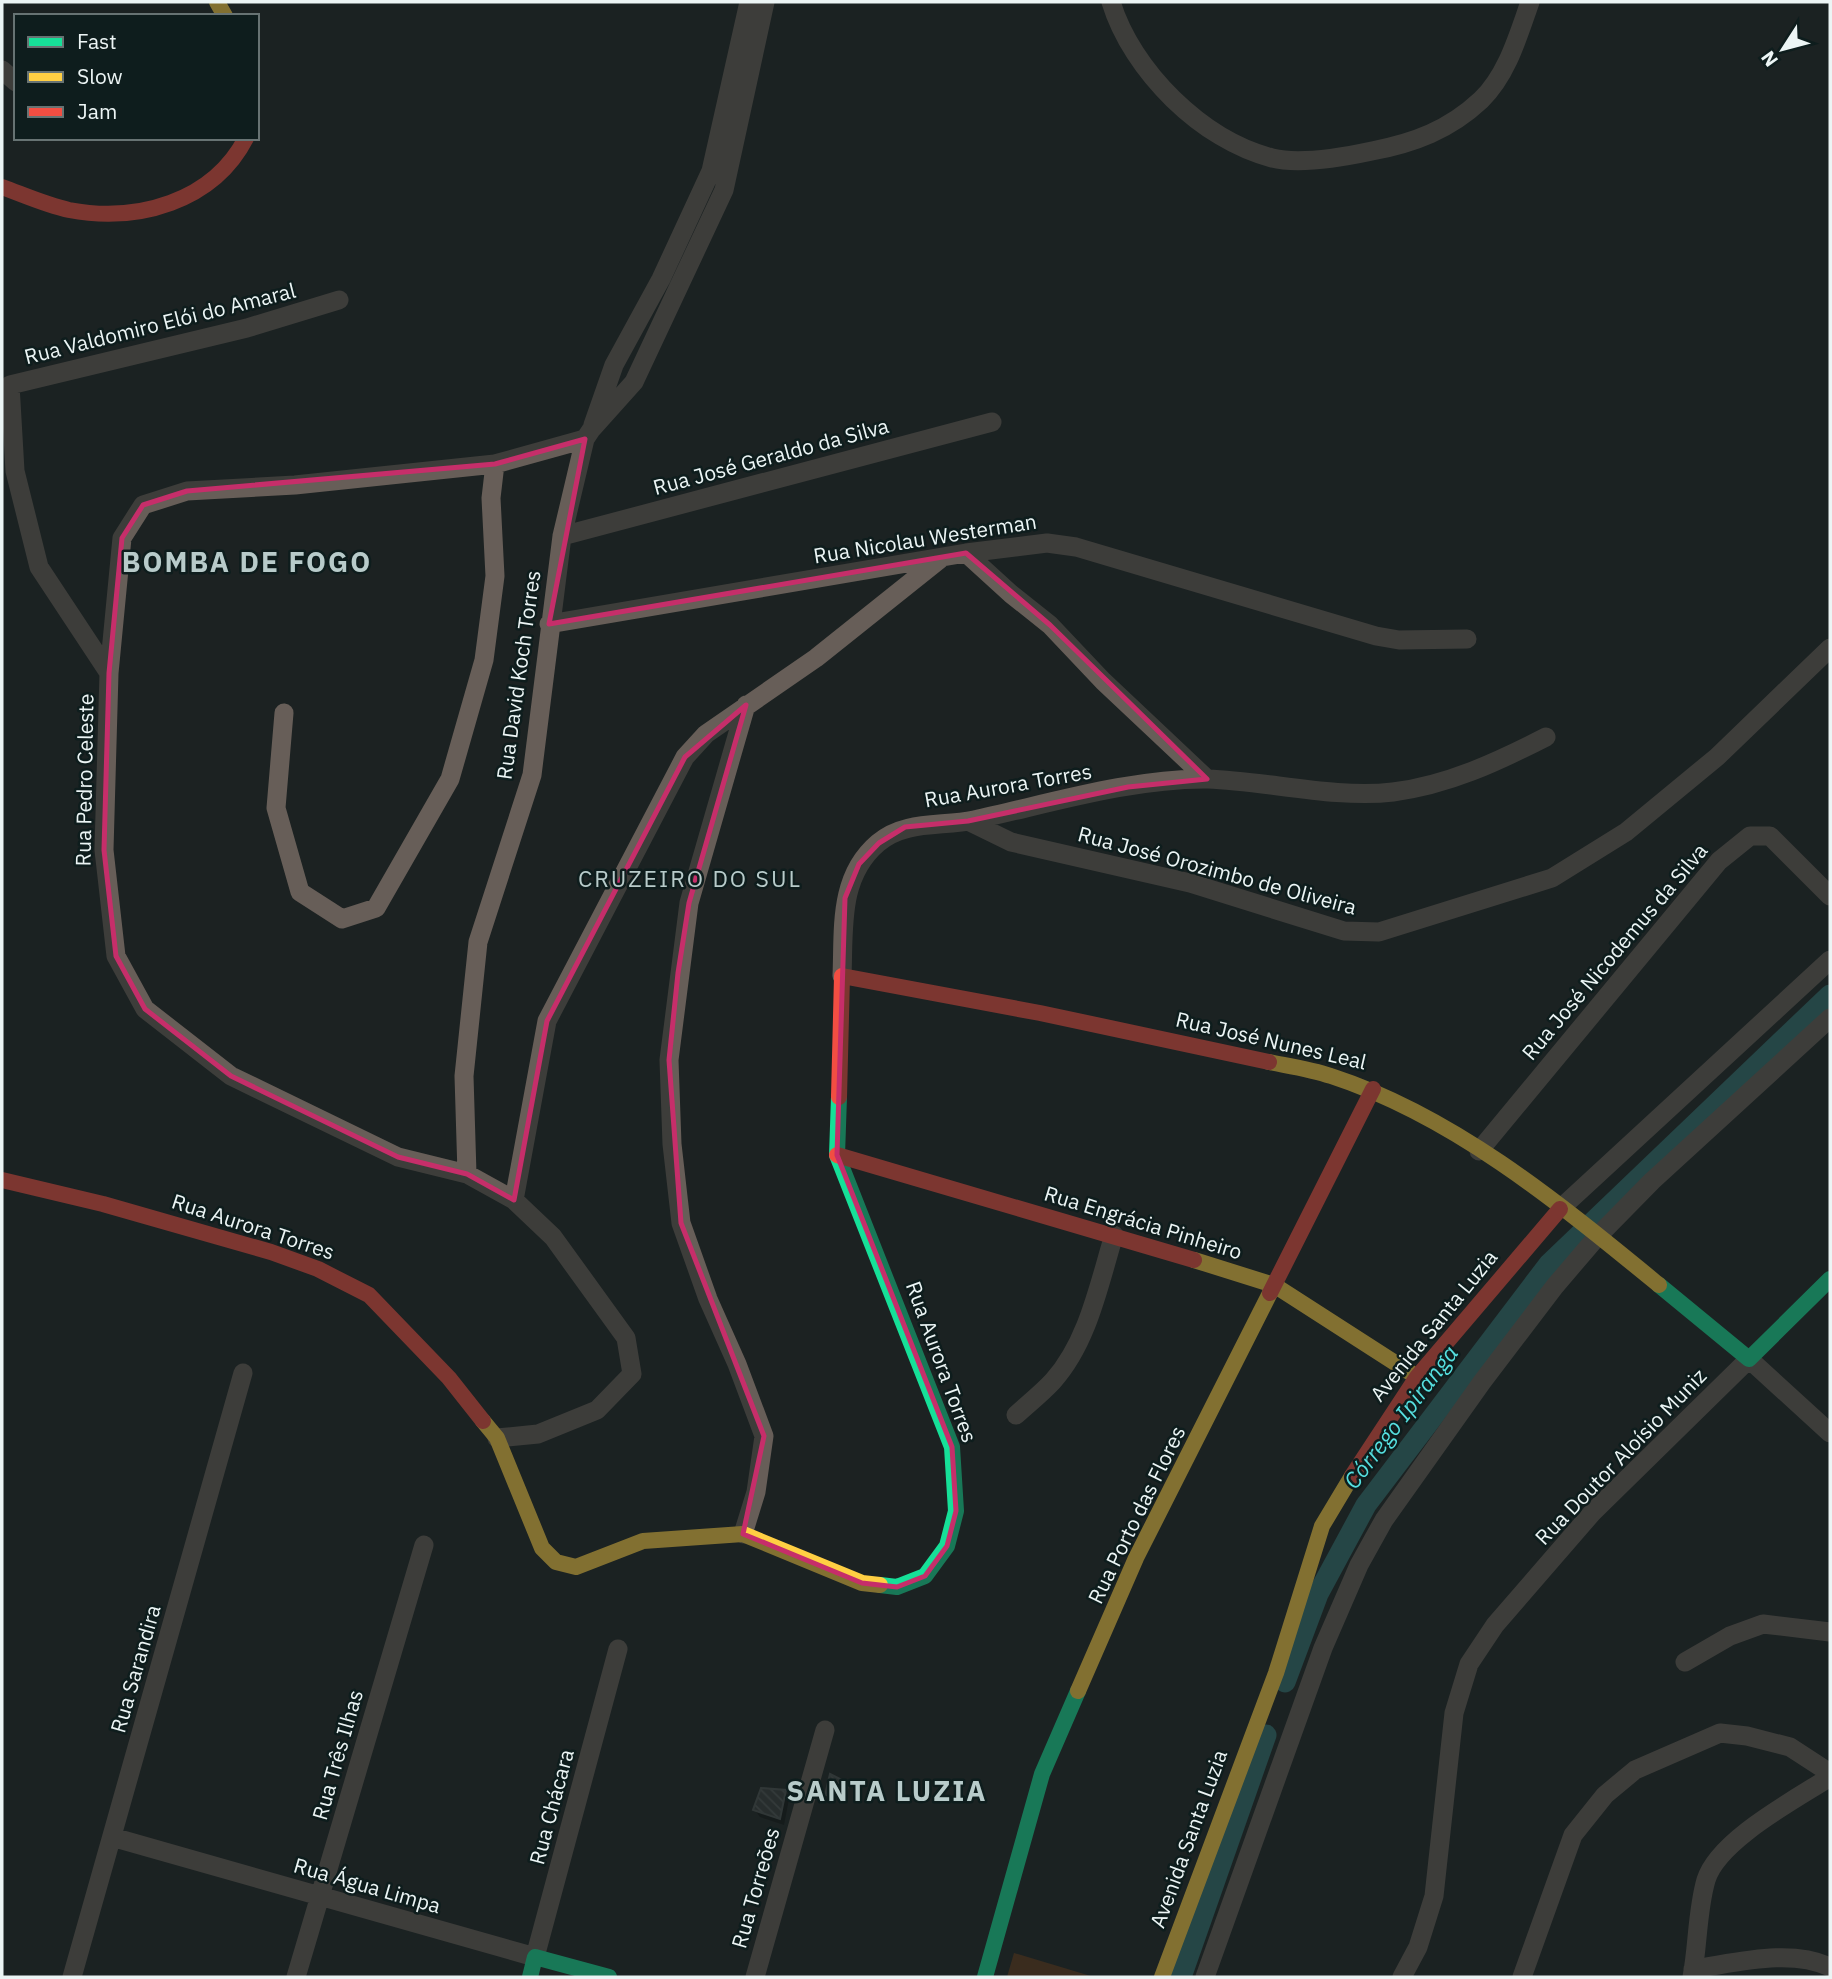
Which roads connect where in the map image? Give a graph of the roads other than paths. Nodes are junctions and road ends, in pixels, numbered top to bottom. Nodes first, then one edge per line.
1 (749, 2) edge
2 (765, 2) edge
3 (1111, 2) edge
4 (1530, 2) edge
5 (245, 140) edge
6 (2, 187) edge
7 (339, 300) dead end
8 (6, 382) edge
9 (992, 422) dead end
10 (588, 434) junction
11 (495, 464) junction
12 (562, 536) junction
13 (967, 553) junction
14 (941, 558) junction
15 (549, 624) junction
16 (1467, 639) dead end
17 (1830, 648) edge
18 (109, 673) junction
19 (746, 705) junction
20 (284, 713) dead end
21 (1546, 737) dead end
22 (1207, 779) junction
23 (968, 821) junction
24 (1830, 896) edge
25 (1830, 960) edge
26 (842, 976) junction
27 (1830, 1018) edge
28 (1373, 1089) junction
29 (1479, 1151) junction
30 (837, 1155) junction
31 (467, 1174) junction
32 (2, 1180) edge
33 (514, 1199) junction
34 (1563, 1212) junction
35 (1591, 1234) junction
36 (1114, 1235) junction
37 (1830, 1279) edge
38 (1274, 1285) junction
39 (1748, 1359) junction
40 (243, 1373) dead end
41 (1417, 1377) junction
42 (1016, 1415) dead end
43 (1830, 1433) edge
44 (497, 1438) junction
45 (743, 1534) junction
46 (424, 1545) dead end
47 (1830, 1632) edge
48 (618, 1648) dead end
49 (1685, 1662) dead end
50 (825, 1730) dead end
51 (1830, 1775) edge
52 (112, 1837) junction
53 (320, 1896) junction
54 (535, 1957) junction
55 (565, 1965) junction
56 (1830, 1967) edge
57 (1692, 1973) edge
58 (72, 1977) edge
59 (296, 1977) edge
60 (532, 1977) edge
61 (608, 1977) edge
62 (755, 1977) edge
63 (985, 1977) edge
64 (1162, 1977) edge
65 (1205, 1977) edge
66 (1402, 1977) edge
67 (1522, 1977) edge

1 - 10 street, Rua David Koch Torres
2 - 10 street, Rua David Koch Torres
3 - 4 street
5 - 6 street
7 - 8 street, Rua Valdomiro Elói do Amaral
8 - 18 street, Rua Valdomiro Elói do Amaral
9 - 12 street, Rua José Geraldo da Silva
10 - 11 street, Rua Pedro Celeste
10 - 12 street, Rua David Koch Torres
11 - 18 street, Rua Pedro Celeste
11 - 20 street
12 - 15 street, Rua David Koch Torres
13 - 14 street, Rua Nicolau Westerman
13 - 16 street, Rua Nicolau Westerman
13 - 22 street
14 - 15 street, Rua Nicolau Westerman
14 - 19 street
15 - 31 street, Rua David Koch Torres
17 - 23 street, Rua José Orozimbo de Oliveira
18 - 31 street, Rua Pedro Celeste
19 - 33 street
19 - 45 street
21 - 22 street, Rua Aurora Torres
22 - 23 street, Rua Aurora Torres
23 - 26 street, Rua Aurora Torres
24 - 29 street, Rua José Nicodemus da Silva
25 - 34 street, Avenida Santa Luzia
26 - 28 street, Rua José Nunes Leal
26 - 30 street, Rua Aurora Torres
27 - 35 street
28 - 29 street, Rua José Nunes Leal
28 - 38 street, Rua Porto das Flores
29 - 34 street, Rua José Nunes Leal
30 - 36 street, Rua Engrácia Pinheiro
30 - 45 street, Rua Aurora Torres
31 - 33 street, Rua Pedro Celeste
32 - 44 street, Rua Aurora Torres
33 - 44 street, Rua Pedro Celeste
34 - 35 street, Rua José Nunes Leal
34 - 41 street, Avenida Santa Luzia
35 - 39 street, Rua José Nunes Leal
35 - 65 street
36 - 38 street, Rua Engrácia Pinheiro
36 - 42 street
37 - 39 street
38 - 41 street, Rua Engrácia Pinheiro
38 - 63 street, Rua Porto das Flores
39 - 43 street, Rua José Nunes Leal
39 - 66 street, Rua Doutor Aloísio Muniz
40 - 52 street, Rua Sarandira
41 - 64 street, Avenida Santa Luzia
44 - 45 street, Rua Aurora Torres
46 - 53 street, Rua Três Ilhas
47 - 49 street
48 - 54 street, Rua Chácara
50 - 62 street, Rua Torreões
51 - 57 street
51 - 67 street
52 - 53 street, Rua Água Limpa
52 - 58 street, Rua Sarandira
53 - 54 street, Rua Água Limpa
53 - 59 street, Rua Três Ilhas
54 - 55 street, Rua Água Limpa
54 - 60 street, Rua Chácara
55 - 60 street
55 - 61 street, Rua Água Limpa
56 - 57 street

